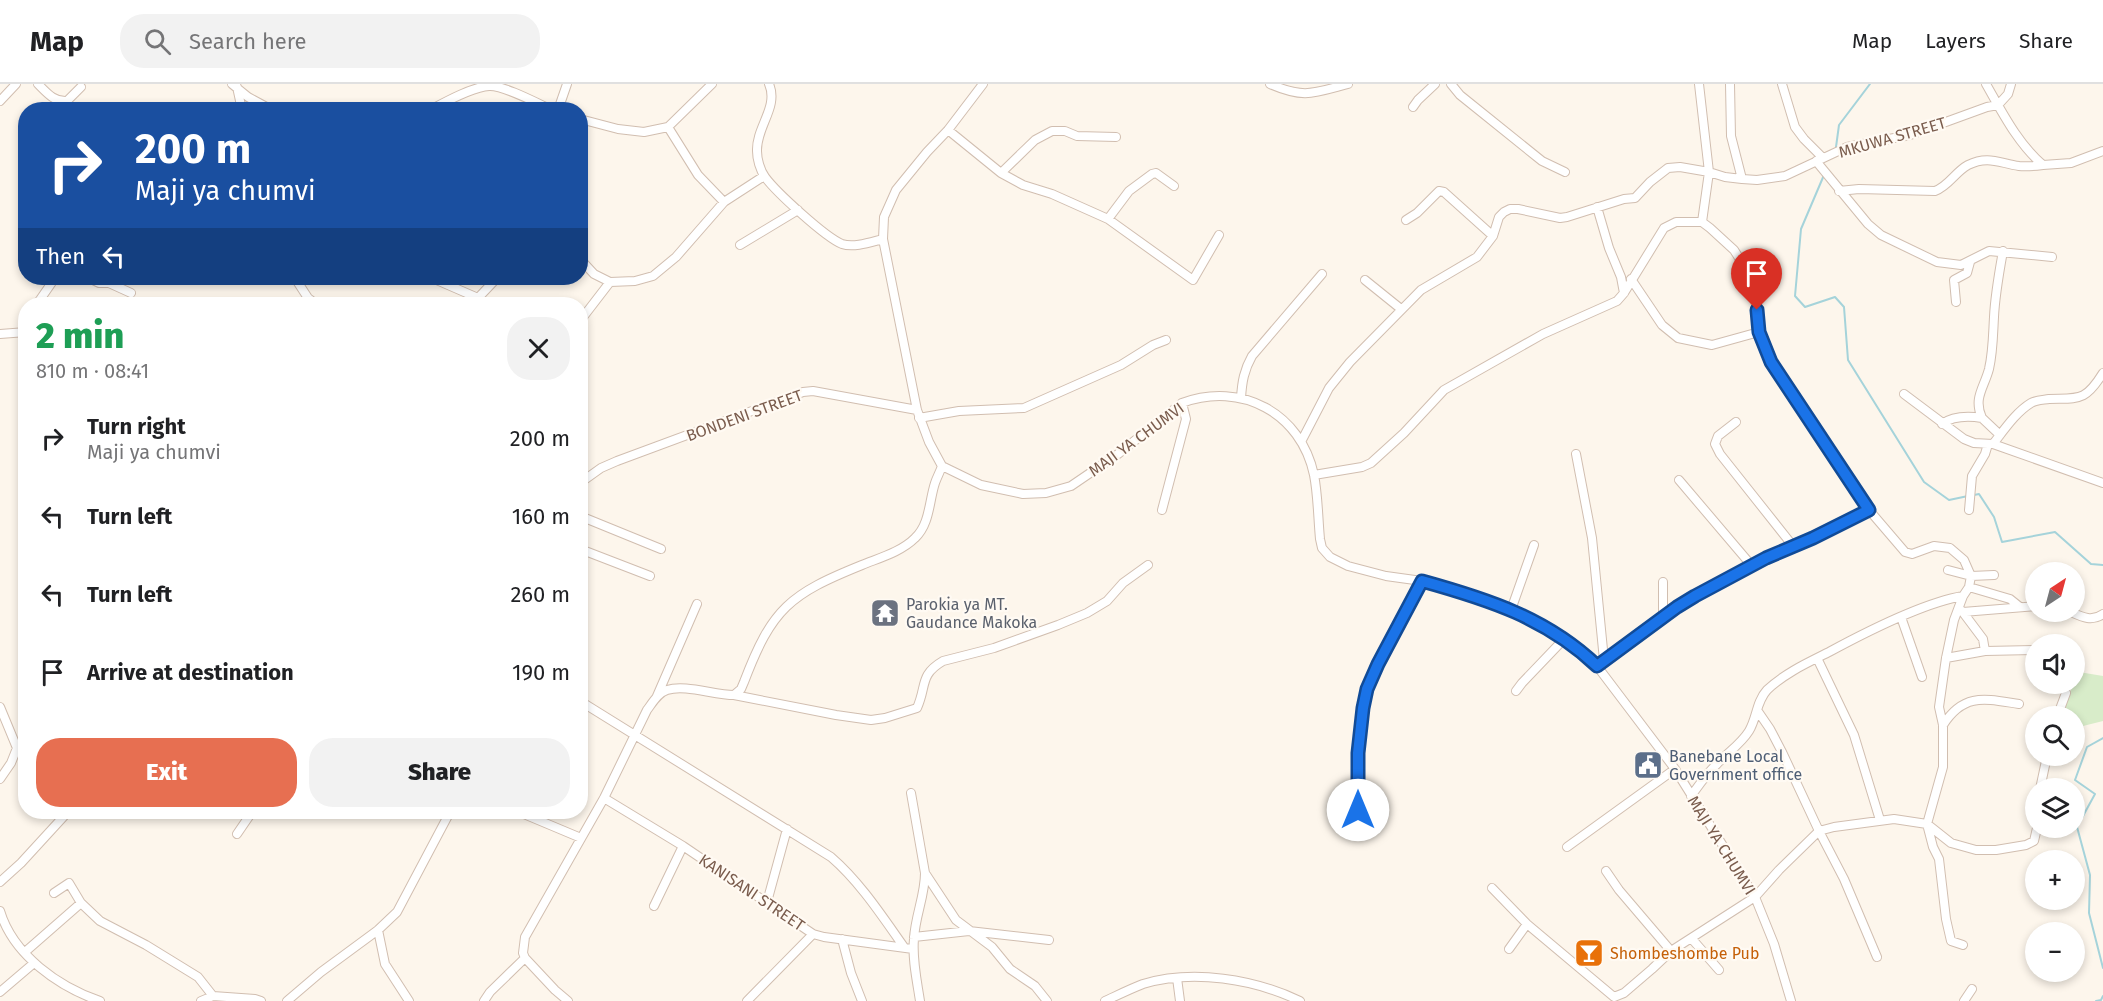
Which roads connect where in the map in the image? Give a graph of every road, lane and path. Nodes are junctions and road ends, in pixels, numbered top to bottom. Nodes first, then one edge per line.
1 (16, 84) edge
2 (38, 84) edge
3 (567, 84) edge
4 (769, 84) edge
5 (983, 84) edge
6 (1270, 84) edge
7 (1348, 84) edge
8 (1435, 84) edge
9 (1450, 84) edge
10 (1700, 84) edge
11 (1730, 84) edge
12 (1782, 84) edge
13 (1986, 84) edge
14 (2011, 84) edge
15 (234, 85) edge
16 (710, 85) edge
17 (81, 87) dead end
18 (0, 101) edge
19 (239, 102) edge
20 (257, 102) edge
21 (447, 102) edge
22 (536, 102) edge
23 (561, 102) edge
24 (1998, 105) junction
25 (1413, 107) dead end
26 (588, 121) edge
27 (668, 127) junction
28 (948, 130) junction
29 (1116, 137) dead end
30 (2103, 151) edge
31 (1819, 159) junction
32 (2043, 165) junction
33 (1565, 172) dead end
34 (1709, 172) junction
35 (1001, 173) junction
36 (764, 176) junction
37 (1742, 179) junction
38 (1174, 186) dead end
39 (1839, 191) junction
40 (724, 202) junction
41 (1597, 207) junction
42 (798, 210) junction
43 (1108, 219) junction
44 (1406, 220) dead end
45 (1702, 222) junction
46 (1220, 235) dead end
47 (1493, 236) junction
48 (883, 239) junction
49 (740, 245) dead end
50 (2003, 251) junction
51 (2052, 256) dead end
52 (1970, 262) junction
53 (588, 268) edge
54 (1322, 274) dead end
55 (1631, 279) junction
56 (1365, 280) dead end
57 (610, 282) junction
58 (117, 285) edge
59 (445, 285) edge
60 (491, 285) edge
61 (131, 293) dead end
62 (1624, 293) junction
63 (468, 297) edge
64 (480, 297) edge
65 (1956, 302) dead end
66 (1401, 309) junction
67 (588, 311) edge
68 (18, 331) edge
69 (1759, 332) junction
70 (0, 334) edge
71 (1166, 340) dead end
72 (2102, 375) edge
73 (1904, 393) dead end
74 (1241, 398) junction
75 (1182, 403) junction
76 (918, 414) junction
77 (1982, 418) junction
78 (1736, 422) dead end
79 (1942, 424) junction
80 (2000, 435) junction
81 (1302, 440) junction
82 (1990, 444) junction
83 (1576, 454) dead end
84 (942, 466) junction
85 (1314, 475) junction
86 (588, 477) edge
87 (1679, 480) dead end
88 (2103, 483) edge
89 (1162, 510) dead end
90 (1869, 510) junction
91 (1969, 510) dead end
92 (588, 519) edge
93 (1534, 546) dead end
94 (1793, 546) junction
95 (661, 549) dead end
96 (588, 552) edge
97 (1148, 565) dead end
98 (1752, 566) junction
99 (1948, 570) dead end
100 (1994, 575) dead end
101 (650, 576) dead end
102 (1971, 576) junction
103 (1422, 581) junction
104 (1663, 582) dead end
105 (1969, 587) junction
106 (1963, 596) junction
107 (697, 604) dead end
108 (2020, 607) junction
109 (2025, 607) edge
110 (1511, 610) junction
111 (1961, 610) junction
112 (2103, 614) edge
113 (1901, 617) junction
114 (1663, 618) junction
115 (2085, 618) edge
116 (1565, 638) junction
117 (2025, 650) edge
118 (1985, 651) junction
119 (1817, 658) junction
120 (1946, 658) junction
121 (1601, 663) junction
122 (1922, 677) dead end
123 (1516, 692) dead end
124 (734, 694) junction
125 (657, 697) junction
126 (2019, 704) dead end
127 (588, 705) edge
128 (0, 707) edge
129 (1757, 710) junction
130 (1943, 725) junction
131 (636, 734) junction
132 (18, 740) edge
133 (18, 751) edge
134 (1675, 769) junction
135 (0, 779) edge
136 (911, 793) dead end
137 (1691, 796) junction
138 (604, 798) junction
139 (61, 819) edge
140 (247, 819) edge
141 (446, 819) edge
142 (541, 819) edge
143 (1881, 820) junction
144 (1928, 824) junction
145 (787, 829) junction
146 (1358, 829) dead end
147 (1819, 831) junction
148 (237, 834) dead end
149 (580, 838) junction
150 (2035, 838) edge
151 (683, 846) junction
152 (1567, 847) dead end
153 (1606, 871) dead end
154 (925, 873) junction
155 (0, 882) edge
156 (1492, 888) dead end
157 (54, 893) dead end
158 (1755, 897) junction
159 (767, 902) junction
160 (81, 903) junction
161 (654, 906) dead end
162 (0, 911) edge
163 (1527, 924) junction
164 (378, 930) junction
165 (969, 930) junction
166 (813, 934) junction
167 (914, 937) junction
168 (842, 939) junction
169 (1692, 939) junction
170 (1049, 940) dead end
171 (1963, 945) dead end
172 (904, 947) junction
173 (913, 949) junction
174 (1509, 949) dead end
175 (1671, 951) junction
176 (25, 952) junction
177 (1877, 957) dead end
178 (525, 958) junction
179 (34, 963) junction
180 (1719, 970) dead end
181 (1177, 978) junction
182 (1972, 990) dead end
183 (0, 992) edge
184 (213, 996) junction
185 (1616, 999) edge
186 (100, 1001) edge
187 (201, 1001) edge
188 (261, 1001) edge
189 (287, 1001) edge
190 (409, 1001) edge
191 (484, 1001) edge
192 (568, 1001) edge
193 (747, 1001) edge
194 (862, 1001) edge
195 (920, 1001) edge
196 (1047, 1001) edge
197 (1105, 1001) edge
198 (1180, 1001) edge
199 (1300, 1001) edge
200 (1791, 1001) edge
201 (1964, 1001) edge

1 - 18 street
2 - 17 street
3 - 23 street
4 - 36 street
5 - 28 street
6 - 7 street
8 - 25 street
9 - 33 street
10 - 34 street
11 - 37 street
12 - 31 street
13 - 24 street
14 - 24 street
15 - 19 street
15 - 20 street
16 - 27 street
21 - 22 street
24 - 31 street, MKUWA STREET
24 - 32 street
26 - 27 street
27 - 40 street
28 - 35 street
28 - 48 street
29 - 35 street
30 - 32 street
31 - 37 street, MKUWA STREET
31 - 39 street
32 - 39 street
34 - 37 street, MKUWA STREET
34 - 41 street, MKUWA STREET
34 - 45 street
35 - 43 street
36 - 40 street
36 - 42 street
38 - 43 street
39 - 52 street
40 - 57 street
41 - 47 street, MKUWA STREET
41 - 62 street
42 - 48 street
42 - 49 street
43 - 46 street
44 - 47 street
45 - 55 street
45 - 69 street
47 - 66 street, MKUWA STREET
48 - 76 street
50 - 51 street
50 - 52 street
50 - 77 street
52 - 65 street
53 - 57 street
54 - 74 street
55 - 62 street
55 - 69 street
56 - 66 street
57 - 67 street
58 - 61 street
59 - 63 street
60 - 64 street
62 - 85 street
66 - 81 street, MKUWA STREET
68 - 70 street
69 - 90 street
71 - 76 street
72 - 80 street
73 - 79 street
74 - 75 street, MAJI YA CHUMVI
74 - 81 street, MAJI YA CHUMVI
75 - 84 street, MAJI YA CHUMVI
75 - 89 street
76 - 84 street
76 - 86 street, BONDENI STREET
77 - 79 street
77 - 80 street
78 - 94 street
79 - 82 street
80 - 82 street
81 - 85 street, MAJI YA CHUMVI
82 - 88 street
82 - 91 street
83 - 121 street
84 - 124 street
85 - 103 street, MAJI YA CHUMVI
87 - 98 street
90 - 94 street
90 - 102 street
92 - 95 street
93 - 110 street
94 - 98 street
96 - 101 street
97 - 124 street
98 - 114 street
99 - 102 street
100 - 102 street
102 - 105 street
103 - 110 street, MAJI YA CHUMVI
103 - 146 street
104 - 114 street
105 - 106 street
105 - 108 street
106 - 111 street
106 - 113 street
107 - 125 street
108 - 109 street
108 - 111 street
110 - 116 street, MAJI YA CHUMVI
111 - 118 street
111 - 120 street
112 - 115 street
113 - 119 street
113 - 122 street
114 - 121 street
116 - 121 street, MAJI YA CHUMVI
116 - 123 street
117 - 118 street
118 - 120 street
119 - 129 street
119 - 143 street
120 - 130 street
121 - 134 street, MAJI YA CHUMVI
124 - 125 street
125 - 131 street
126 - 130 street
127 - 131 street
128 - 132 street
129 - 137 street
129 - 147 street
130 - 144 street
131 - 138 street
131 - 145 street
133 - 135 street
134 - 137 street, MAJI YA CHUMVI
134 - 152 street
136 - 154 street
137 - 158 street, MAJI YA CHUMVI
138 - 149 street
138 - 151 street, KANISANI STREET
139 - 155 street
140 - 148 street
141 - 164 street
142 - 149 street
143 - 144 street
143 - 147 street
144 - 150 street
144 - 171 street
145 - 159 street
145 - 172 street
147 - 158 street
147 - 177 street
149 - 178 street
151 - 159 street, KANISANI STREET
151 - 161 street
153 - 175 street
154 - 165 street
154 - 167 street
156 - 163 street
157 - 160 street
158 - 169 street
158 - 200 street, MAJI YA CHUMVI
159 - 166 street, KANISANI STREET
160 - 176 street
160 - 184 street
162 - 176 street
163 - 174 street
163 - 185 street
164 - 189 street
164 - 190 street
165 - 167 street
165 - 170 street
165 - 196 street
166 - 168 street, KANISANI STREET
166 - 193 street
167 - 173 street
168 - 172 street, KANISANI STREET
168 - 194 street
169 - 175 street
169 - 180 street
172 - 173 street, KANISANI STREET
173 - 195 street
175 - 185 street
176 - 179 street
178 - 191 street
178 - 192 street
179 - 183 street
179 - 186 street
181 - 197 street
181 - 198 street
181 - 199 street
182 - 201 street
184 - 187 street
184 - 188 street

